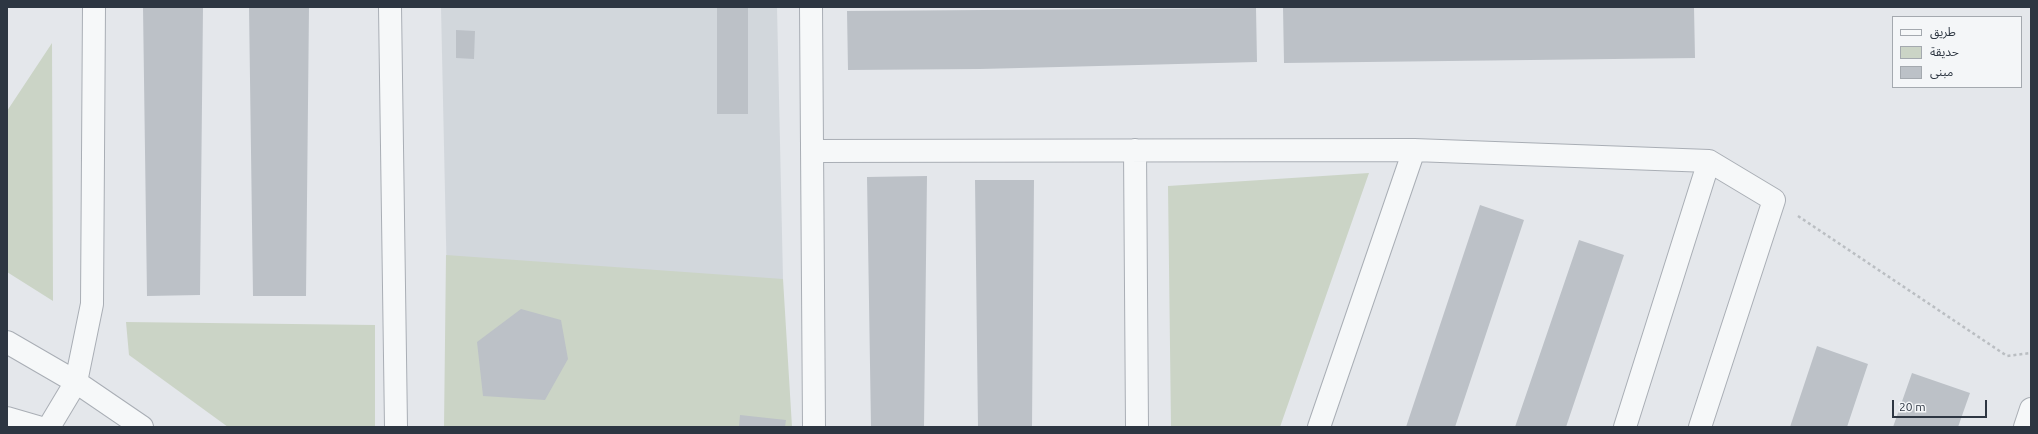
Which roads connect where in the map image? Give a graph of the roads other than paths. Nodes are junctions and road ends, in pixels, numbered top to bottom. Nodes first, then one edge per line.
1 (94, 7) edge
2 (390, 7) edge
3 (811, 7) edge
4 (1135, 150) junction
5 (1414, 150) junction
6 (812, 151) junction
7 (1709, 161) junction
8 (7, 342) edge
9 (76, 382) junction
10 (2031, 409) edge
11 (7, 418) edge
12 (38, 427) edge
13 (49, 427) edge
14 (142, 427) edge
15 (396, 427) edge
16 (814, 427) edge
17 (1137, 427) edge
18 (1319, 427) edge
19 (1625, 427) edge
20 (1700, 427) edge
21 (2025, 427) edge

1 - 9 street
2 - 15 street
3 - 6 street
4 - 5 street
4 - 6 street
4 - 17 street
5 - 7 street
5 - 18 street
6 - 16 street
7 - 19 street
7 - 20 street
8 - 9 street
9 - 13 street
9 - 14 street
10 - 21 street
11 - 12 street

